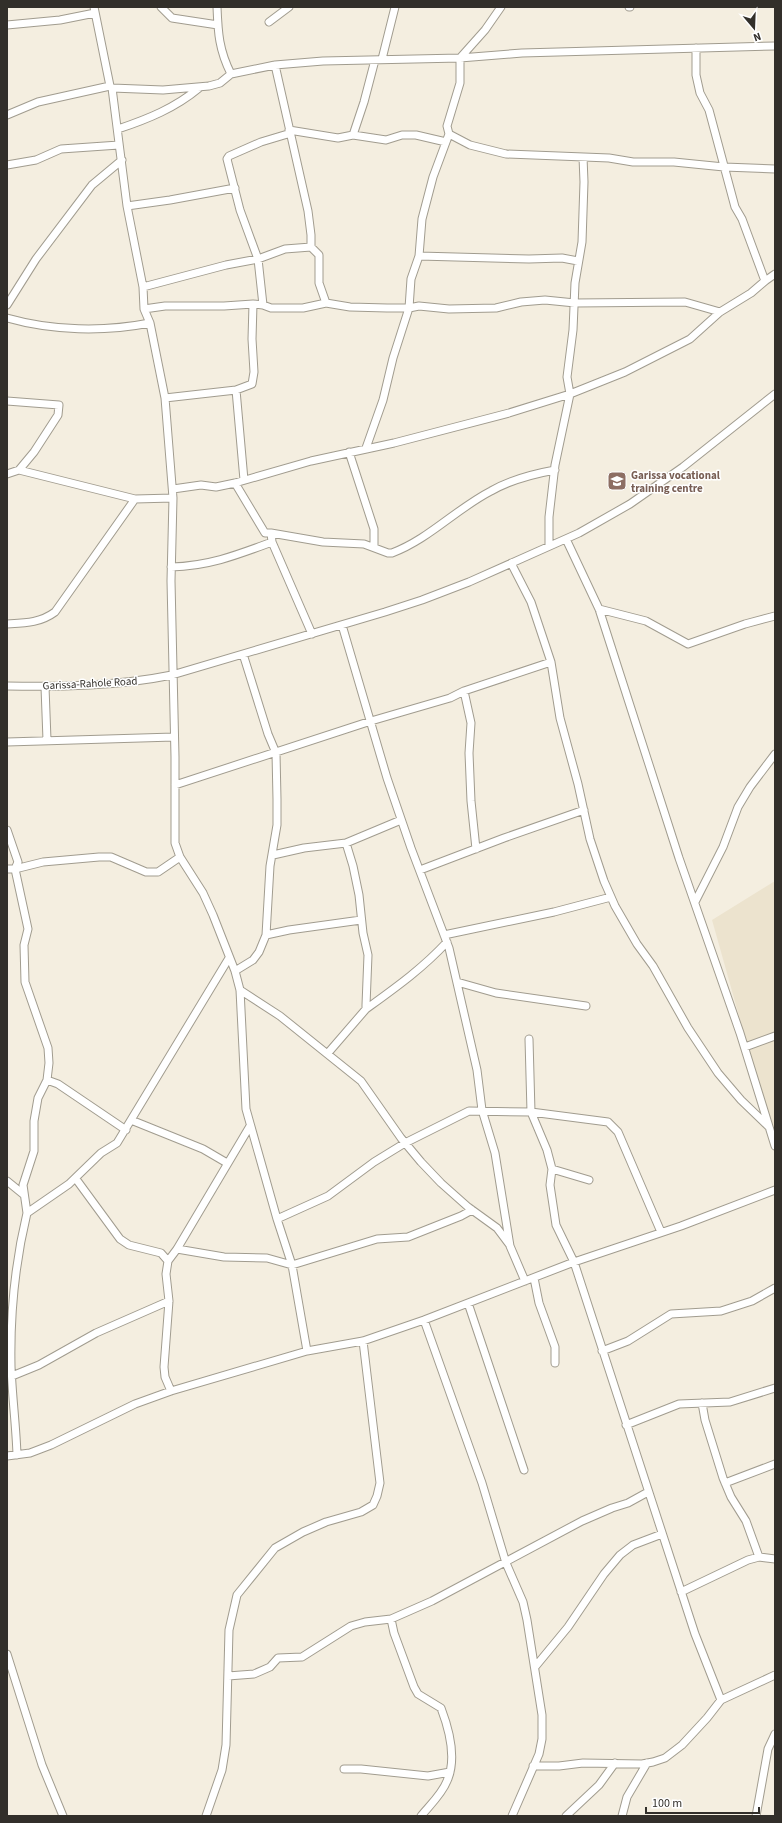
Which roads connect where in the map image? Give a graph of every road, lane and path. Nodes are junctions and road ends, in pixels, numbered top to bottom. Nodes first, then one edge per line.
1 (217, 7) edge
2 (290, 7) edge
3 (395, 7) edge
4 (501, 7) edge
5 (163, 8) edge
6 (95, 10) edge
7 (269, 22) dead end
8 (218, 24) junction
9 (7, 25) edge
10 (775, 46) edge
11 (696, 48) junction
12 (460, 58) junction
13 (378, 59) junction
14 (275, 65) junction
15 (231, 74) junction
16 (111, 87) junction
17 (199, 88) junction
18 (7, 115) edge
19 (118, 129) junction
20 (290, 132) junction
21 (449, 134) junction
22 (353, 136) junction
23 (446, 142) junction
24 (119, 145) junction
25 (583, 157) junction
26 (122, 160) junction
27 (7, 165) edge
28 (724, 167) junction
29 (775, 169) edge
30 (235, 188) junction
31 (127, 206) junction
32 (311, 247) junction
33 (419, 256) junction
34 (258, 259) junction
35 (578, 261) junction
36 (775, 274) edge
37 (765, 281) junction
38 (143, 287) junction
39 (575, 303) junction
40 (253, 304) junction
41 (263, 304) junction
42 (326, 304) junction
43 (7, 305) edge
44 (410, 308) junction
45 (144, 309) junction
46 (720, 312) junction
47 (7, 318) edge
48 (150, 323) junction
49 (236, 390) junction
50 (570, 394) junction
51 (775, 394) edge
52 (165, 398) junction
53 (7, 401) edge
54 (366, 448) junction
55 (349, 452) junction
56 (19, 470) junction
57 (555, 470) junction
58 (7, 474) edge
59 (244, 480) junction
60 (235, 483) junction
61 (173, 489) junction
62 (173, 498) junction
63 (135, 500) junction
64 (270, 533) junction
65 (566, 539) junction
66 (272, 542) junction
67 (374, 546) junction
68 (549, 546) junction
69 (511, 562) junction
70 (171, 567) junction
71 (599, 610) junction
72 (775, 616) edge
73 (7, 624) edge
74 (342, 625) junction
75 (312, 634) junction
76 (243, 654) junction
77 (551, 662) junction
78 (172, 675) junction
79 (7, 686) edge
80 (45, 687) junction
81 (464, 691) junction
82 (371, 721) junction
83 (174, 737) junction
84 (46, 740) junction
85 (7, 742) edge
86 (276, 753) junction
87 (775, 754) edge
88 (175, 785) junction
89 (584, 810) junction
90 (401, 820) junction
91 (7, 830) edge
92 (346, 842) junction
93 (476, 849) junction
94 (273, 855) junction
95 (180, 857) junction
96 (11, 869) edge
97 (420, 870) junction
98 (611, 897) junction
99 (696, 902) junction
100 (361, 920) junction
101 (266, 935) junction
102 (445, 938) junction
103 (229, 958) junction
104 (235, 971) junction
105 (457, 982) junction
106 (240, 990) junction
107 (586, 1006) dead end
108 (366, 1009) junction
109 (775, 1036) edge
110 (529, 1039) dead end
111 (745, 1047) junction
112 (328, 1054) junction
113 (47, 1080) junction
114 (482, 1110) junction
115 (531, 1112) junction
116 (131, 1120) junction
117 (250, 1126) junction
118 (770, 1127) junction
119 (126, 1130) junction
120 (405, 1143) junction
121 (775, 1146) edge
122 (227, 1163) junction
123 (552, 1169) junction
124 (76, 1179) junction
125 (588, 1180) dead end
126 (7, 1181) edge
127 (775, 1190) edge
128 (23, 1194) junction
129 (472, 1210) junction
130 (27, 1213) junction
131 (277, 1219) junction
132 (661, 1232) junction
133 (510, 1246) junction
134 (177, 1249) junction
135 (168, 1261) junction
136 (574, 1262) junction
137 (292, 1265) junction
138 (534, 1278) junction
139 (525, 1281) junction
140 (775, 1288) edge
141 (169, 1301) junction
142 (468, 1303) junction
143 (424, 1320) junction
144 (363, 1341) junction
145 (306, 1351) junction
146 (602, 1351) junction
147 (555, 1363) dead end
148 (12, 1376) junction
149 (775, 1388) edge
150 (171, 1391) junction
151 (702, 1403) junction
152 (626, 1425) junction
153 (17, 1455) junction
154 (7, 1456) edge
155 (775, 1464) edge
156 (524, 1470) dead end
157 (725, 1482) junction
158 (648, 1492) junction
159 (662, 1534) junction
160 (759, 1557) junction
161 (775, 1559) edge
162 (506, 1563) junction
163 (682, 1592) junction
164 (391, 1619) junction
165 (7, 1654) edge
166 (534, 1667) junction
167 (775, 1675) edge
168 (228, 1676) junction
169 (720, 1700) junction
170 (775, 1734) edge
171 (615, 1763) junction
172 (647, 1763) junction
173 (533, 1766) junction
174 (344, 1769) dead end
175 (450, 1772) junction
176 (63, 1816) edge
177 (206, 1816) edge
178 (421, 1816) edge
179 (512, 1816) edge
180 (566, 1816) edge
181 (622, 1816) edge
182 (756, 1816) edge

1 - 8 street
2 - 7 street
3 - 13 street
4 - 12 street
5 - 8 street
6 - 9 street
6 - 16 street
8 - 15 street
10 - 11 street
11 - 12 street
11 - 28 street
12 - 13 street
12 - 21 street
13 - 14 street
13 - 22 street
14 - 15 street
14 - 20 street
15 - 17 street
16 - 17 street
16 - 18 street
16 - 19 street
17 - 19 street
19 - 24 street
20 - 22 street
20 - 30 street
20 - 32 street
21 - 23 street
21 - 25 street
22 - 23 street
23 - 33 street
24 - 26 street
24 - 27 street
25 - 28 street
25 - 35 street
26 - 31 street
26 - 43 street
28 - 29 street
28 - 37 street
30 - 31 street
30 - 34 street
31 - 38 street
32 - 34 street
32 - 42 street
33 - 35 street
33 - 44 street
34 - 38 street
34 - 41 street
35 - 39 street
36 - 37 street
37 - 46 street
38 - 45 street
39 - 44 street
39 - 46 street
39 - 50 street
40 - 41 street
40 - 45 street
40 - 49 street
41 - 42 street
42 - 44 street
44 - 54 street
45 - 48 street
46 - 50 street
47 - 48 street
48 - 52 street
49 - 52 street
49 - 59 street
50 - 54 street
50 - 57 street
51 - 65 street, Garissa-Rahole Road
52 - 61 street
53 - 56 street
54 - 55 street
55 - 59 street
55 - 67 street
56 - 58 street
56 - 63 street
57 - 67 street
57 - 68 street
59 - 60 street
60 - 61 street
60 - 64 street
61 - 62 street
62 - 63 street
62 - 70 street
63 - 73 street
64 - 66 street
64 - 67 street
65 - 68 street, Garissa-Rahole Road
65 - 71 street
66 - 70 street
66 - 75 street
68 - 69 street, Garissa-Rahole Road
69 - 74 street, Garissa-Rahole Road
69 - 77 street
70 - 78 street
71 - 72 street
71 - 99 street
74 - 75 street, Garissa-Rahole Road
74 - 82 street
75 - 76 street, Garissa-Rahole Road
76 - 78 street, Garissa-Rahole Road
76 - 86 street
77 - 81 street
77 - 89 street
78 - 80 street, Garissa-Rahole Road
78 - 83 street
79 - 80 street, Garissa-Rahole Road
80 - 84 street
81 - 82 street
81 - 93 street
82 - 86 street
82 - 90 street
83 - 84 street
83 - 88 street
84 - 85 street
86 - 88 street
86 - 94 street
87 - 99 street
88 - 95 street
89 - 93 street
89 - 98 street
90 - 92 street
90 - 97 street
91 - 96 street
92 - 94 street
92 - 100 street
93 - 97 street
94 - 101 street
95 - 96 street
95 - 103 street
96 - 113 street
97 - 102 street
98 - 102 street
98 - 118 street
99 - 111 street
100 - 101 street
100 - 108 street
101 - 104 street
102 - 105 street
102 - 108 street
103 - 104 street
103 - 116 street
104 - 106 street
105 - 107 street
105 - 114 street
106 - 112 street
106 - 117 street
108 - 112 street
109 - 111 street
110 - 115 street
111 - 118 street
112 - 120 street
113 - 119 street
113 - 128 street
114 - 115 street
114 - 120 street
114 - 133 street
115 - 123 street
115 - 132 street
116 - 119 street
116 - 122 street
117 - 122 street
117 - 131 street
118 - 121 street
119 - 124 street
120 - 129 street
120 - 131 street
122 - 134 street
123 - 125 street
123 - 136 street
124 - 130 street
124 - 135 street
126 - 128 street
127 - 132 street
128 - 130 street
129 - 133 street
129 - 137 street
130 - 148 street
131 - 137 street
132 - 136 street
133 - 139 street
134 - 135 street
134 - 137 street
135 - 141 street
136 - 138 street
136 - 146 street
137 - 145 street
138 - 139 street
138 - 147 street
139 - 142 street
140 - 146 street
141 - 148 street
141 - 150 street
142 - 143 street
142 - 156 street
143 - 144 street
143 - 162 street
144 - 145 street
144 - 168 street
145 - 150 street
146 - 152 street
148 - 153 street
149 - 151 street
150 - 153 street
151 - 152 street
151 - 157 street
152 - 158 street
153 - 154 street
155 - 157 street
157 - 160 street
158 - 159 street
158 - 162 street
159 - 163 street
159 - 166 street
160 - 161 street
160 - 163 street
162 - 164 street
162 - 166 street
163 - 169 street
164 - 168 street
164 - 175 street
165 - 176 street
166 - 173 street
167 - 169 street
168 - 177 street
169 - 172 street
170 - 182 street
171 - 172 street
171 - 173 street
171 - 180 street
172 - 181 street
173 - 179 street
174 - 175 street
175 - 178 street

